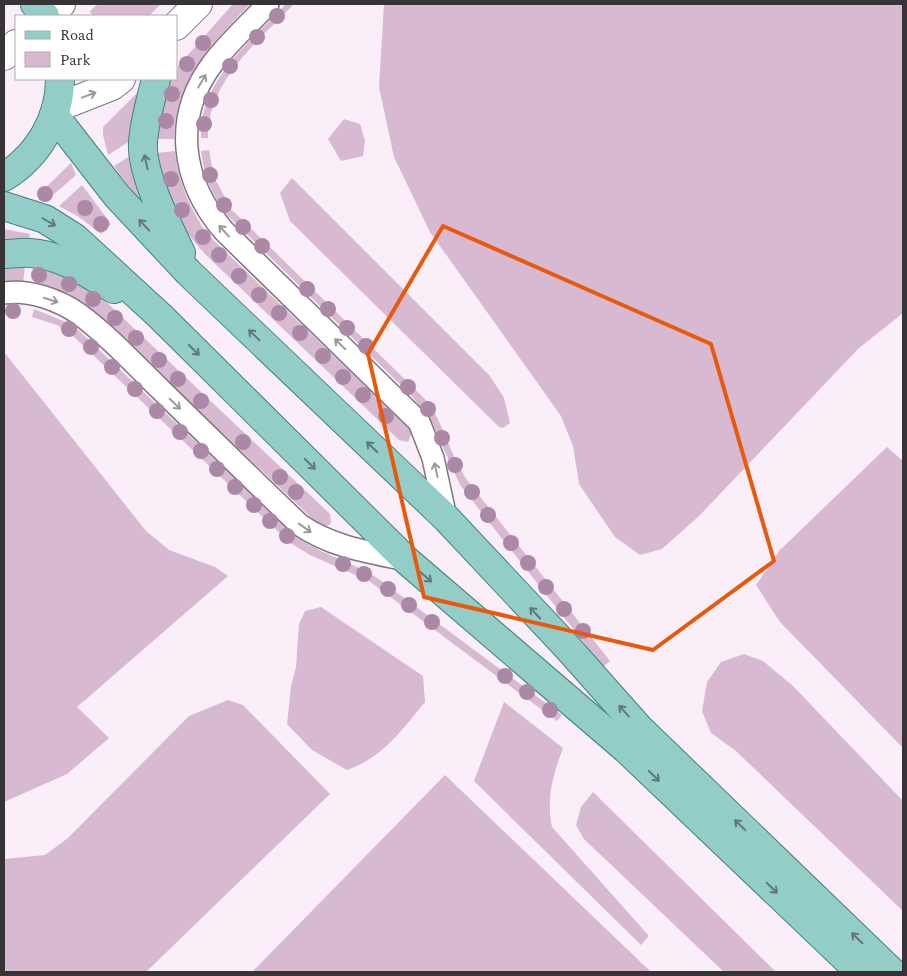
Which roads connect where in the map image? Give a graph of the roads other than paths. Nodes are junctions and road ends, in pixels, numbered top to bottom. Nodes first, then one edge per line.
1 (35, 4) edge
2 (61, 4) edge
3 (198, 4) edge
4 (268, 4) edge
5 (45, 15) edge
6 (47, 15) edge
7 (178, 24) edge
8 (15, 45) edge
9 (4, 56) edge
10 (60, 80) edge
11 (120, 80) edge
12 (156, 80) edge
13 (55, 111) junction
14 (4, 177) edge
15 (4, 206) edge
16 (4, 254) edge
17 (190, 273) junction
18 (4, 293) edge
19 (160, 316) junction
20 (446, 518) junction
21 (406, 560) junction
22 (860, 972) edge
23 (892, 972) edge

1 - 5 main road
2 - 6 main road
3 - 7 main road
20 -> 4 street
8 - 9 main road
10 - 13 main road
13 -> 11 main road
17 -> 12 main road
13 - 14 main road
17 -> 13 main road
15 -> 19 main road
16 - 19 main road
20 -> 17 main road
18 -> 21 street
19 -> 21 main road
23 -> 20 main road
21 -> 22 main road

